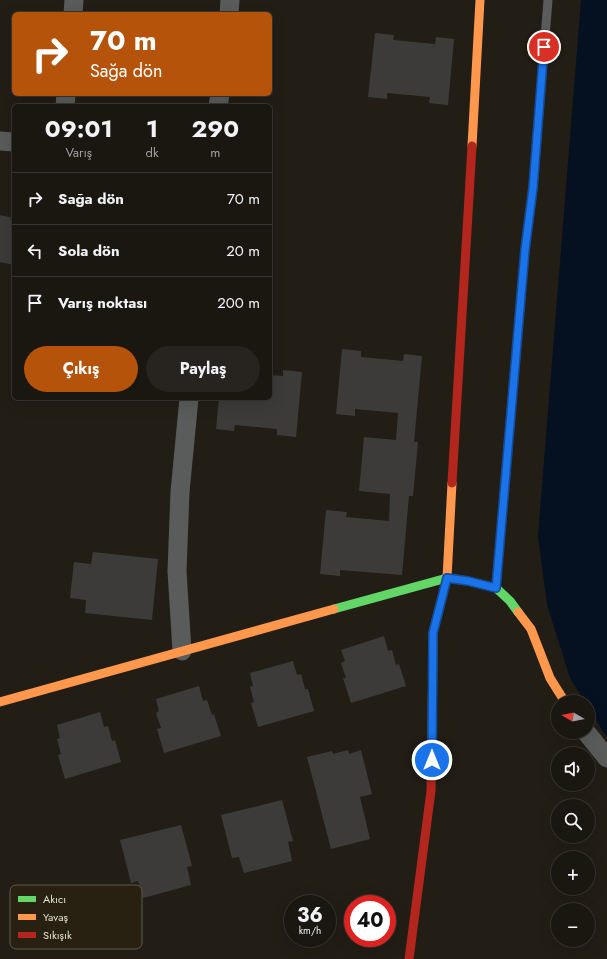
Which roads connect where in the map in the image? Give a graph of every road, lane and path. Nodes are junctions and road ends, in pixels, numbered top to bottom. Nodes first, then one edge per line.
1 (74, 0) edge
2 (230, 0) edge
3 (480, 0) edge
4 (548, 0) edge
5 (73, 12) edge
6 (229, 12) edge
7 (0, 141) edge
8 (12, 142) edge
9 (189, 400) edge
10 (447, 578) junction
11 (496, 588) junction
12 (182, 651) junction
13 (561, 695) edge
14 (0, 702) edge
15 (592, 739) edge
16 (607, 758) edge
17 (409, 959) edge

1 - 5 street
2 - 6 street
3 - 10 street
4 - 11 lane
7 - 8 street
9 - 12 street
10 - 11 street
10 - 12 street
10 - 17 street
11 - 13 street
12 - 14 street
15 - 16 street

